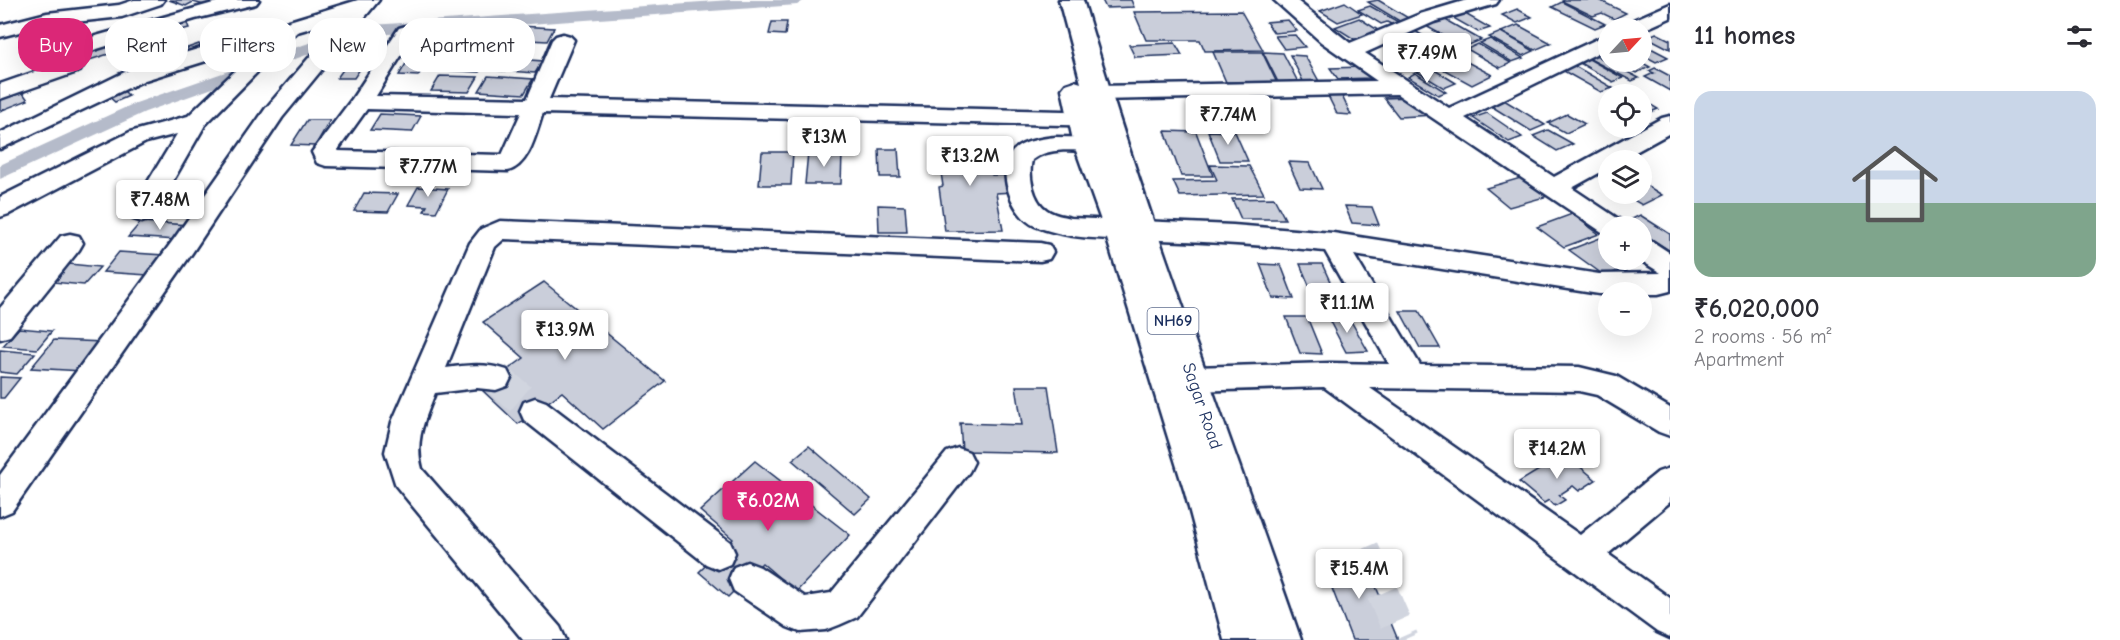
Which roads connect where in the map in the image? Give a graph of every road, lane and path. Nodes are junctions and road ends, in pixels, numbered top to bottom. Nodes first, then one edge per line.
1 (48, 0) edge
2 (154, 0) edge
3 (249, 0) edge
4 (1049, 0) edge
5 (1071, 0) edge
6 (1284, 0) edge
7 (1489, 0) edge
8 (366, 3) edge
9 (1670, 10) edge
10 (1652, 18) edge
11 (193, 21) junction
12 (296, 25) edge
13 (0, 26) edge
14 (200, 30) edge
15 (0, 31) edge
16 (562, 40) dead end
17 (399, 43) edge
18 (1598, 45) edge
19 (93, 46) edge
20 (1348, 52) junction
21 (200, 55) edge
22 (244, 72) edge
23 (1400, 87) junction
24 (0, 92) edge
25 (361, 102) junction
26 (533, 106) junction
27 (1448, 117) junction
28 (196, 121) junction
29 (1670, 123) edge
30 (1098, 124) junction
31 (0, 142) edge
32 (1553, 188) junction
33 (0, 208) edge
34 (142, 213) dead end
35 (1598, 217) edge
36 (1130, 229) junction
37 (1333, 242) junction
38 (70, 243) dead end
39 (1040, 252) dead end
40 (1652, 254) edge
41 (1670, 266) edge
42 (1670, 281) edge
43 (0, 328) edge
44 (1330, 375) junction
45 (1411, 376) junction
46 (496, 378) tunnel mouth
47 (1193, 379) junction
48 (425, 382) junction
49 (535, 411) tunnel mouth
50 (1670, 423) edge
51 (958, 462) dead end
52 (1670, 482) edge
53 (0, 501) edge
54 (718, 553) dead end
55 (1580, 556) junction
56 (747, 579) dead end
57 (1670, 620) edge
58 (547, 640) edge
59 (1245, 640) edge
60 (1280, 640) edge

1 - 13 street
2 - 15 street
3 - 11 street
4 - 30 highway, Sagar Road / NH69
5 - 30 highway, Sagar Road / NH69
6 - 20 street
7 - 20 street
8 - 12 street
8 - 53 street
9 - 10 street
11 - 14 street
11 - 19 street
11 - 24 street
16 - 26 street
17 - 25 street
18 - 27 street
20 - 23 street
21 - 31 street
22 - 28 street
23 - 27 street
23 - 30 street
25 - 26 street
25 - 26 street
26 - 30 street
27 - 32 street
28 - 33 street
28 - 34 street
29 - 32 street
30 - 36 highway, Sagar Road / NH69
30 - 36 street
32 - 35 street
36 - 37 street
36 - 47 highway, Sagar Road / NH69
36 - 59 highway, Sagar Road / NH69
37 - 42 street
37 - 45 street
38 - 43 street
39 - 48 street
40 - 41 street
44 - 45 street
44 - 47 street
44 - 55 street
45 - 50 street
46 - 48 street
47 - 60 highway, Sagar Road / NH69
48 - 58 street
49 - 54 street
51 - 56 street
52 - 55 street
55 - 57 street

